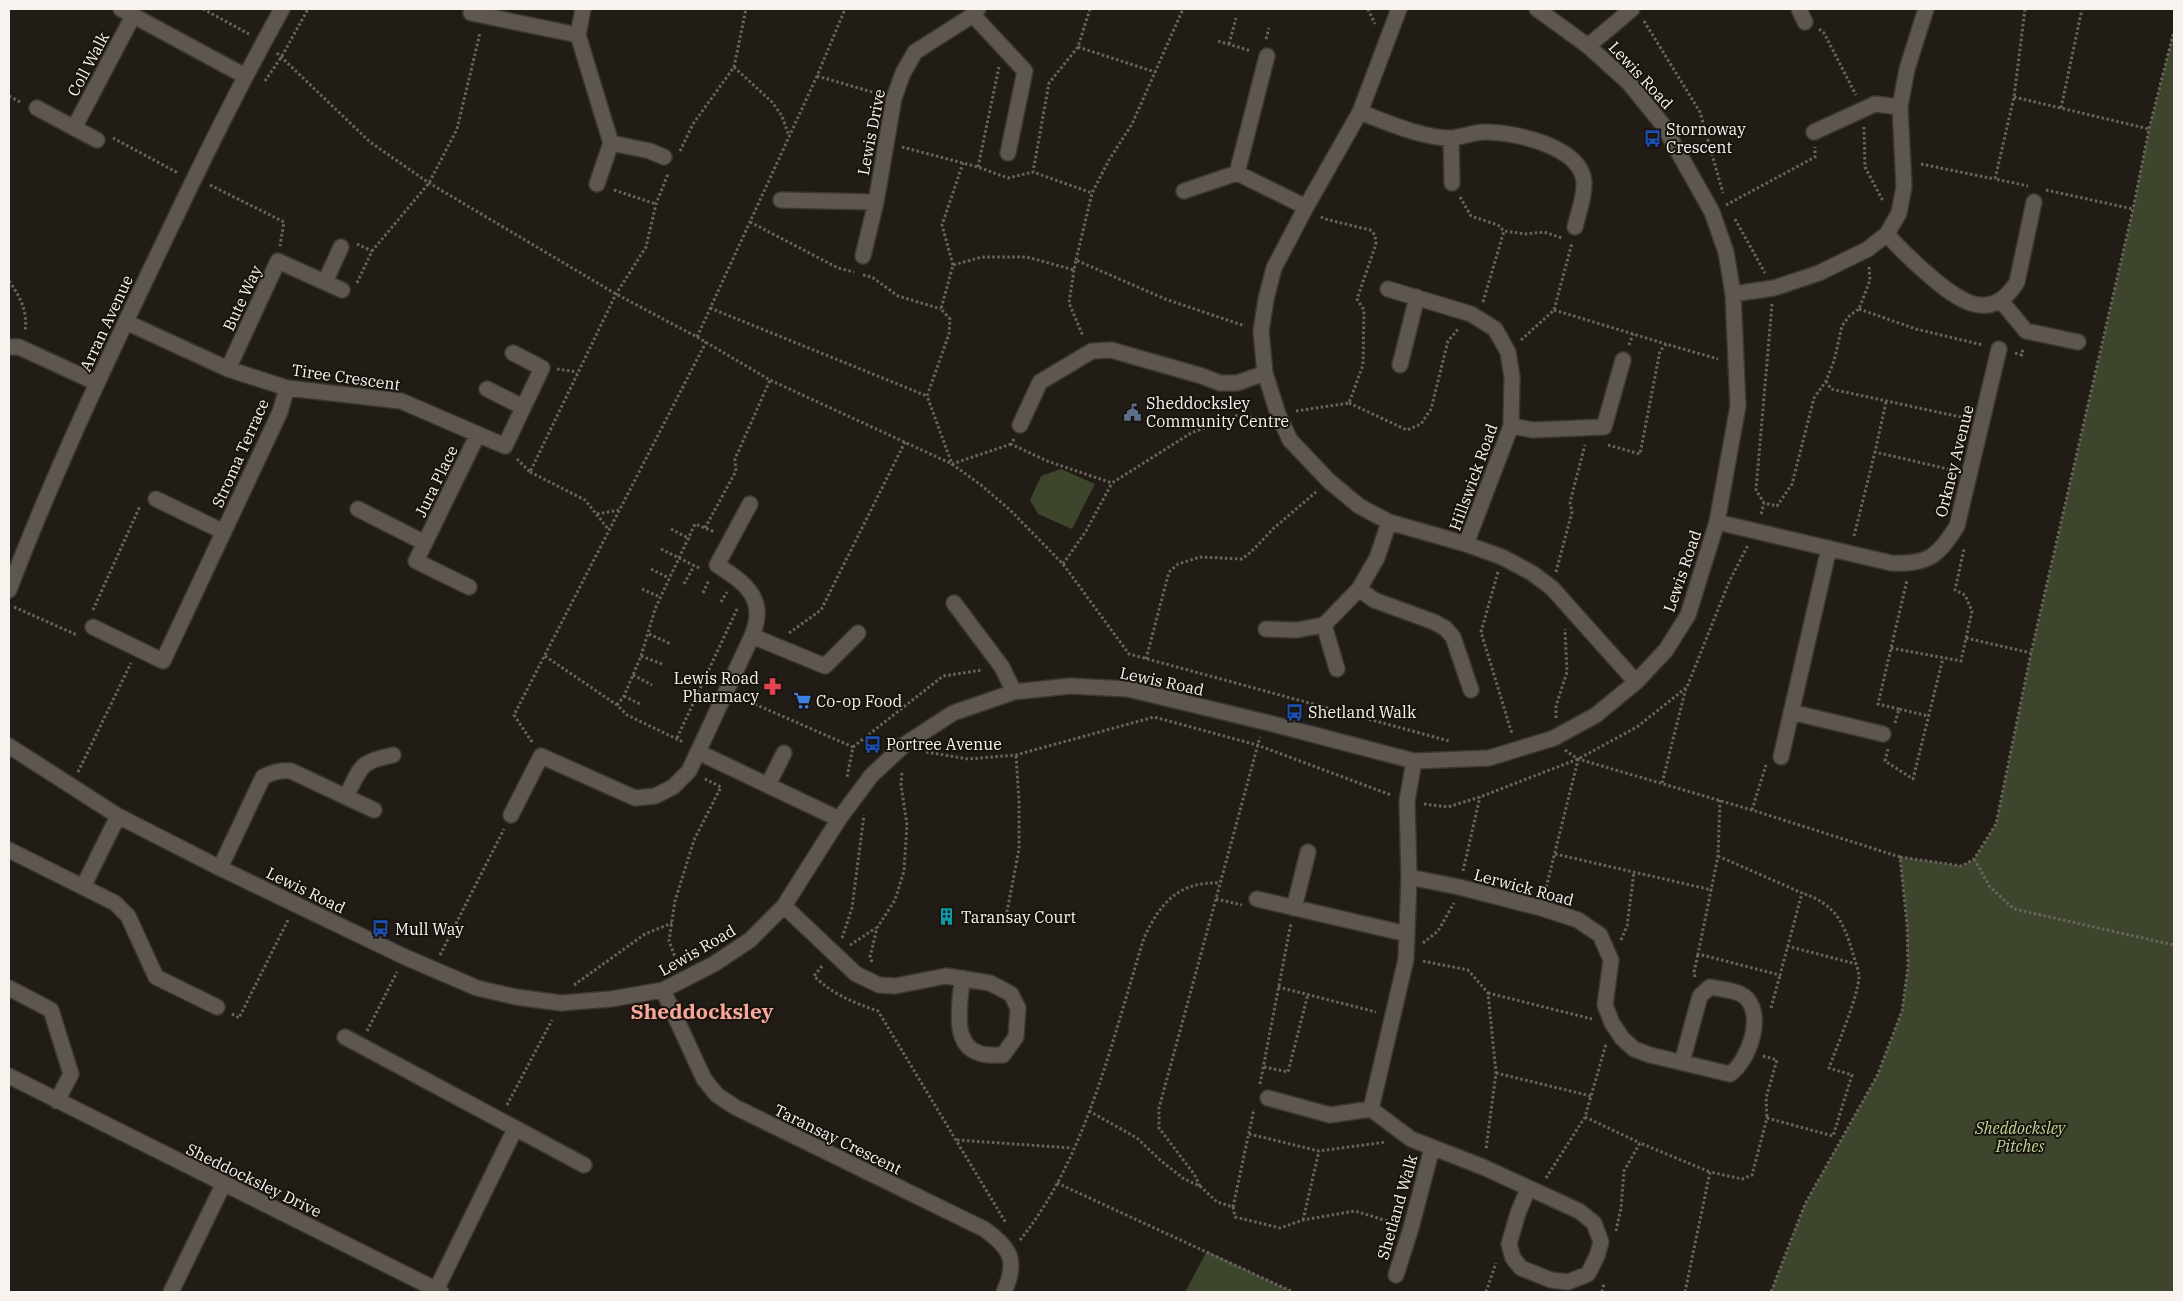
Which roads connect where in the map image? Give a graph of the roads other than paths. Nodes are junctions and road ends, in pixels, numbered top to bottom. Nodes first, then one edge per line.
1 (282, 9) edge
2 (583, 9) edge
3 (1400, 9) edge
4 (1537, 9) edge
5 (1632, 9) edge
6 (1926, 9) edge
7 (127, 12) edge
8 (478, 12) edge
9 (975, 12) edge
10 (578, 36) junction
11 (1588, 46) junction
12 (1267, 56) road end
13 (245, 76) junction
14 (1900, 107) junction
15 (37, 108) dead end
16 (1360, 112) junction
17 (74, 128) junction
18 (1814, 132) road end
19 (1451, 138) junction
20 (97, 140) road end
21 (612, 143) junction
22 (1008, 153) dead end
23 (671, 161) road end
24 (1237, 173) junction
25 (1452, 183) road end
26 (597, 184) road end
27 (1184, 191) dead end
28 (782, 200) dead end
29 (876, 202) junction
30 (2034, 202) dead end
31 (1306, 208) junction
32 (1573, 234) road end
33 (1887, 234) junction
34 (341, 247) dead end
35 (862, 256) dead end
36 (325, 282) junction
37 (1388, 289) dead end
38 (342, 290) road end
39 (1733, 294) junction
40 (1418, 297) junction
41 (2001, 300) junction
42 (126, 322) junction
43 (9, 334) edge
44 (2078, 342) dead end
45 (14, 347) edge
46 (1999, 349) road end
47 (513, 353) dead end
48 (1622, 360) dead end
49 (1400, 365) dead end
50 (228, 368) junction
51 (1265, 373) junction
52 (98, 383) junction
53 (287, 388) junction
54 (487, 389) dead end
55 (523, 407) junction
56 (1020, 425) road end
57 (1511, 426) junction
58 (478, 434) junction
59 (156, 500) road end
60 (750, 504) dead end
61 (358, 509) dead end
62 (1389, 522) junction
63 (1717, 522) junction
64 (224, 532) junction
65 (425, 543) junction
66 (1466, 544) junction
67 (1829, 548) junction
68 (470, 587) dead end
69 (1359, 589) junction
70 (9, 590) edge
71 (954, 603) dead end
72 (92, 621) road end
73 (1324, 626) junction
74 (1266, 629) dead end
75 (858, 633) dead end
76 (752, 636) junction
77 (1337, 669) dead end
78 (1636, 682) junction
79 (1471, 690) dead end
80 (1014, 692) junction
81 (1791, 712) junction
82 (1889, 735) road end
83 (9, 746) edge
84 (698, 752) junction
85 (784, 754) dead end
86 (393, 755) dead end
87 (1780, 758) road end
88 (1414, 761) junction
89 (768, 785) junction
90 (346, 796) junction
91 (374, 810) dead end
92 (511, 815) road end
93 (118, 816) junction
94 (839, 819) junction
95 (9, 850) edge
96 (1308, 852) dead end
97 (220, 868) junction
98 (1409, 878) junction
99 (83, 887) junction
100 (1257, 900) road end
101 (784, 906) junction
102 (1294, 908) junction
103 (1407, 934) junction
104 (962, 978) junction
105 (9, 988) edge
106 (664, 990) junction
107 (217, 1007) road end
108 (344, 1037) dead end
109 (1682, 1062) junction
110 (9, 1076) edge
111 (1261, 1096) road end
112 (57, 1101) junction
113 (1371, 1109) junction
114 (515, 1128) junction
115 (1432, 1148) junction
116 (584, 1166) dead end
117 (223, 1185) junction
118 (1533, 1191) junction
119 (1396, 1275) dead end
120 (437, 1291) edge
121 (171, 1292) edge
122 (1004, 1292) edge

1 - 13 street
2 - 10 street
3 - 16 street
4 - 11 street, Lewis Road
5 - 11 street
6 - 14 street
7 - 13 street
7 - 17 street, Coll Walk
8 - 10 street
9 - 22 street, Lewis Drive
9 - 29 street, Lewis Drive
10 - 21 street
11 - 39 street, Lewis Road
12 - 24 street
13 - 42 street, Arran Avenue
14 - 18 street
14 - 33 street
15 - 17 street
16 - 19 street
16 - 31 street
17 - 20 street
19 - 25 street
19 - 32 street
21 - 23 street
21 - 26 street
24 - 27 street
24 - 31 street
28 - 29 street
29 - 35 street, Lewis Drive
30 - 41 street
31 - 51 street
33 - 39 street
33 - 41 street
34 - 36 street
36 - 38 street, Bute Way
36 - 50 street, Bute Way
37 - 40 street, Hillswick Road
39 - 63 street, Lewis Road
40 - 49 street
40 - 57 street, Hillswick Road
41 - 44 street
42 - 50 street, Tiree Crescent
42 - 52 street, Arran Avenue
43 - 45 street
45 - 52 street
46 - 67 street, Orkney Avenue
47 - 55 street
48 - 57 street
50 - 53 street, Tiree Crescent
51 - 56 street
51 - 62 street
52 - 70 street, Arran Avenue
53 - 58 street, Tiree Crescent
53 - 64 street, Stroma Terrace
54 - 55 street
55 - 58 street, Tiree Crescent
57 - 66 street, Hillswick Road
58 - 65 street, Jura Place
59 - 64 street, Stroma Terrace
60 - 76 street
61 - 65 street, Jura Place
62 - 66 street
62 - 69 street
63 - 67 street, Orkney Avenue
63 - 78 street, Lewis Road
64 - 72 street, Stroma Terrace
65 - 68 street, Jura Place
66 - 78 street
67 - 81 street
69 - 73 street
69 - 79 street
71 - 80 street
73 - 74 street
73 - 77 street
75 - 76 street
76 - 84 street
78 - 88 street, Lewis Road
80 - 88 street, Lewis Road
80 - 94 street, Lewis Road
81 - 82 street
81 - 87 street
83 - 93 street, Lewis Road
84 - 89 street
84 - 92 street
85 - 89 street
86 - 90 street
88 - 98 street
89 - 94 street
90 - 91 street
90 - 97 street
93 - 97 street, Lewis Road
93 - 99 street
94 - 101 street, Lewis Road
95 - 99 street
96 - 102 street
97 - 106 street, Lewis Road
98 - 103 street
98 - 109 street, Lerwick Road
99 - 107 street
100 - 102 street
101 - 104 street
101 - 106 street, Lewis Road
102 - 103 street
103 - 113 street
104 - 104 street
105 - 112 street
106 - 122 street, Taransay Crescent
108 - 114 street
109 - 109 street
110 - 112 street, Sheddocksley Drive
111 - 113 street
112 - 117 street, Sheddocksley Drive
113 - 115 street, Shetland Walk
114 - 116 street
114 - 120 street, Sheddocksley Drive
115 - 118 street, Shetland Walk
115 - 119 street, Shetland Walk
117 - 120 street, Sheddocksley Drive
117 - 121 street
118 - 118 street, Shetland Walk

